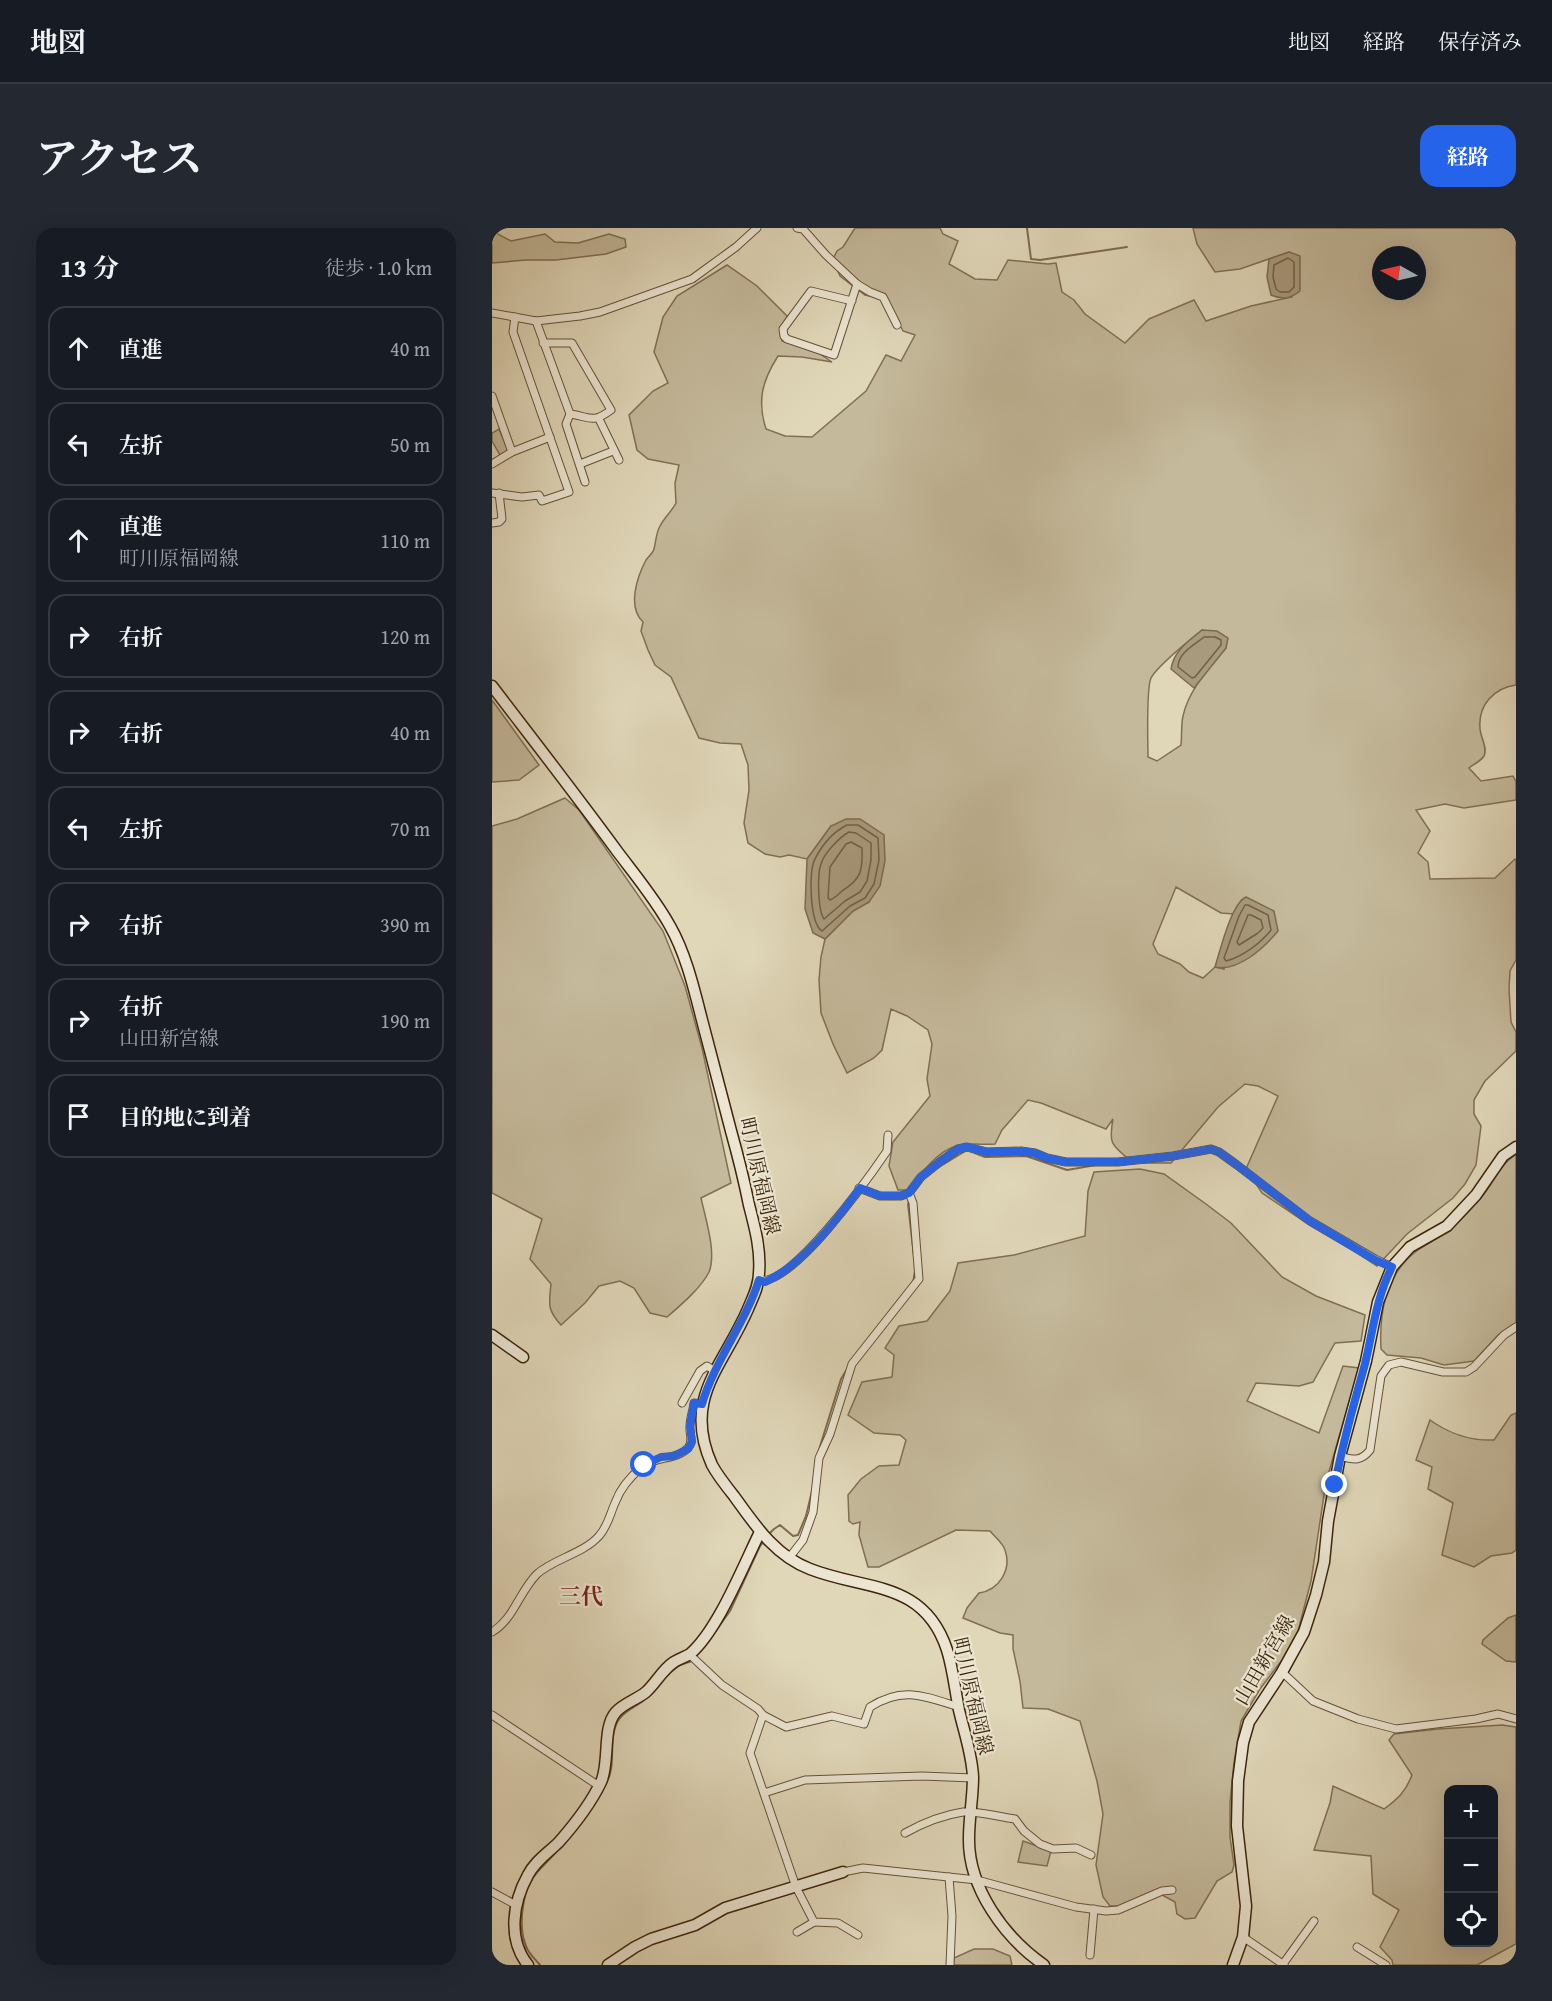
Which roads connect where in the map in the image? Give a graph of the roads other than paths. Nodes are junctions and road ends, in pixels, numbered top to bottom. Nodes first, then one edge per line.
1 (797, 228) edge
2 (752, 230) edge
3 (857, 284) junction
4 (852, 302) junction
5 (492, 313) edge
6 (515, 317) junction
7 (536, 321) junction
8 (897, 325) dead end
9 (543, 343) junction
10 (492, 396) edge
11 (570, 414) junction
12 (600, 419) junction
13 (550, 437) junction
14 (613, 451) junction
15 (512, 452) junction
16 (618, 460) dead end
17 (492, 464) edge
18 (579, 464) junction
19 (585, 482) dead end
20 (496, 493) edge
21 (492, 524) edge
22 (492, 686) edge
23 (888, 1135) dead end
24 (1516, 1147) edge
25 (860, 1188) junction
26 (909, 1193) junction
27 (1392, 1267) junction
28 (759, 1280) junction
29 (1516, 1327) edge
30 (492, 1335) edge
31 (523, 1357) dead end
32 (715, 1371) junction
33 (690, 1388) junction
34 (682, 1402) dead end
35 (698, 1403) junction
36 (690, 1445) junction
37 (705, 1445) junction
38 (1340, 1456) junction
39 (760, 1532) junction
40 (789, 1558) junction
41 (492, 1632) edge
42 (689, 1654) junction
43 (1282, 1672) junction
44 (959, 1707) junction
45 (492, 1715) edge
46 (763, 1715) junction
47 (1516, 1719) edge
48 (973, 1778) junction
49 (599, 1786) junction
50 (764, 1793) junction
51 (971, 1812) junction
52 (906, 1833) dead end
53 (1091, 1856) dead end
54 (843, 1872) joint
55 (949, 1877) junction
56 (977, 1880) junction
57 (796, 1887) junction
58 (1172, 1890) dead end
59 (492, 1893) edge
60 (516, 1905) junction
61 (1094, 1909) junction
62 (1314, 1921) dead end
63 (814, 1922) junction
64 (796, 1932) dead end
65 (858, 1935) dead end
66 (1243, 1938) junction
67 (1357, 1947) dead end
68 (1090, 1955) dead end
69 (1284, 1964) edge
70 (528, 1965) edge
71 (608, 1965) edge
72 (950, 1965) edge
73 (1044, 1965) edge
74 (1233, 1965) edge
75 (1386, 1965) edge

1 - 3 street
2 - 7 street
3 - 4 street
3 - 8 street
4 - 4 street
5 - 6 street
6 - 7 street
6 - 13 street
7 - 9 street
9 - 11 street
9 - 12 street
10 - 15 street
11 - 12 street
11 - 18 street
12 - 14 street
13 - 15 street
13 - 20 street
14 - 16 street
14 - 18 street
15 - 17 street
18 - 19 street
20 - 21 street
22 - 28 main road, 町川原福岡線
23 - 25 street
24 - 27 main road, 山田新宮線
25 - 26 street
25 - 28 street
26 - 27 street
26 - 40 street
27 - 38 main road, 山田新宮線
28 - 32 main road, 町川原福岡線
29 - 38 street
30 - 31 main road
32 - 33 street
32 - 35 main road, 町川原福岡線
33 - 34 street
33 - 35 street
35 - 36 street
35 - 37 main road, 町川原福岡線
36 - 37 street
36 - 41 street
37 - 39 main road, 町川原福岡線
38 - 43 main road, 山田新宮線
39 - 40 main road, 町川原福岡線
39 - 42 main road
40 - 44 main road, 町川原福岡線
42 - 46 street
42 - 49 main road
43 - 47 street
43 - 66 main road, 山田新宮線
44 - 46 street
44 - 48 main road, 町川原福岡線
45 - 49 street
46 - 50 street
48 - 50 street
48 - 51 main road, 町川原福岡線
49 - 60 main road
50 - 57 street
51 - 52 street
51 - 53 street
51 - 56 main road, 町川原福岡線
54 - 55 street
54 - 57 main road
55 - 56 street
55 - 72 street
56 - 61 street
56 - 73 main road, 町川原福岡線
57 - 63 street
57 - 71 main road
58 - 61 street
59 - 60 street
60 - 70 main road
61 - 68 street
62 - 69 street
63 - 64 street
63 - 65 street
66 - 69 street
66 - 74 main road, 山田新宮線
67 - 75 street

